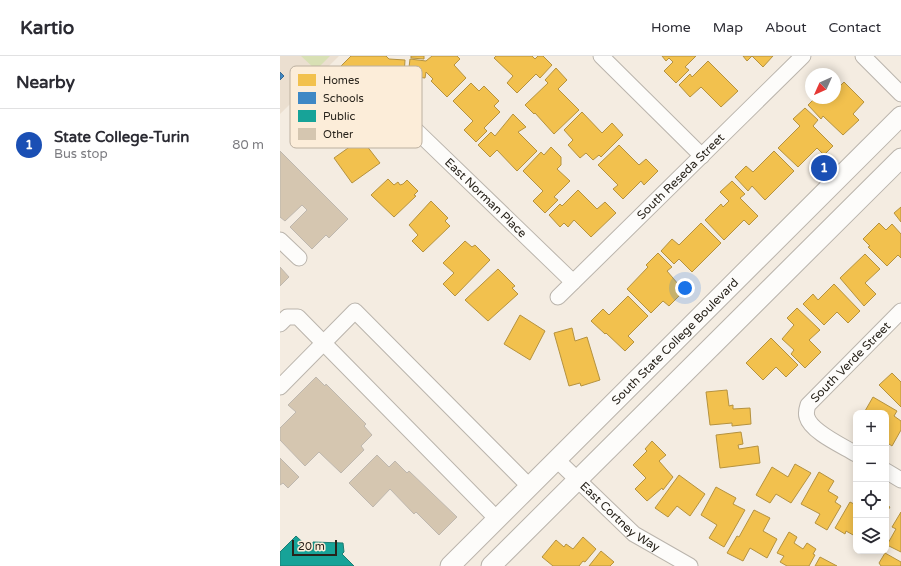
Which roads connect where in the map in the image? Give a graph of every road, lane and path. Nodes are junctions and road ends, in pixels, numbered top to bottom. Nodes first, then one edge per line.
1 (601, 56) edge
2 (803, 56) edge
3 (863, 56) edge
4 (901, 94) edge
5 (901, 116) edge
6 (422, 136) edge
7 (702, 156) junction
8 (901, 158) edge
9 (280, 240) edge
10 (299, 258) dead end
11 (573, 282) junction
12 (558, 297) dead end
13 (901, 311) edge
14 (280, 324) edge
15 (324, 344) junction
16 (280, 387) edge
17 (853, 452) edge
18 (557, 460) junction
19 (889, 473) edge
20 (578, 480) junction
21 (901, 480) edge
22 (530, 487) junction
23 (497, 519) junction
24 (450, 566) edge
25 (491, 566) edge
26 (690, 566) edge

1 - 7 street
2 - 7 street, South Reseda Street
3 - 4 street
5 - 18 main road, South State College Boulevard
6 - 11 street, East Norman Place
7 - 11 street, South Reseda Street
8 - 20 main road
9 - 10 street
11 - 12 street, South Reseda Street
13 - 17 street, South Verde Street
14 - 15 street
15 - 16 street
15 - 22 street
15 - 23 street
18 - 20 street, East Cortney Way
18 - 22 main road, South State College Boulevard
19 - 21 street
20 - 25 main road
20 - 26 street, East Cortney Way
22 - 23 main road, South State College Boulevard
23 - 24 main road, South State College Boulevard

